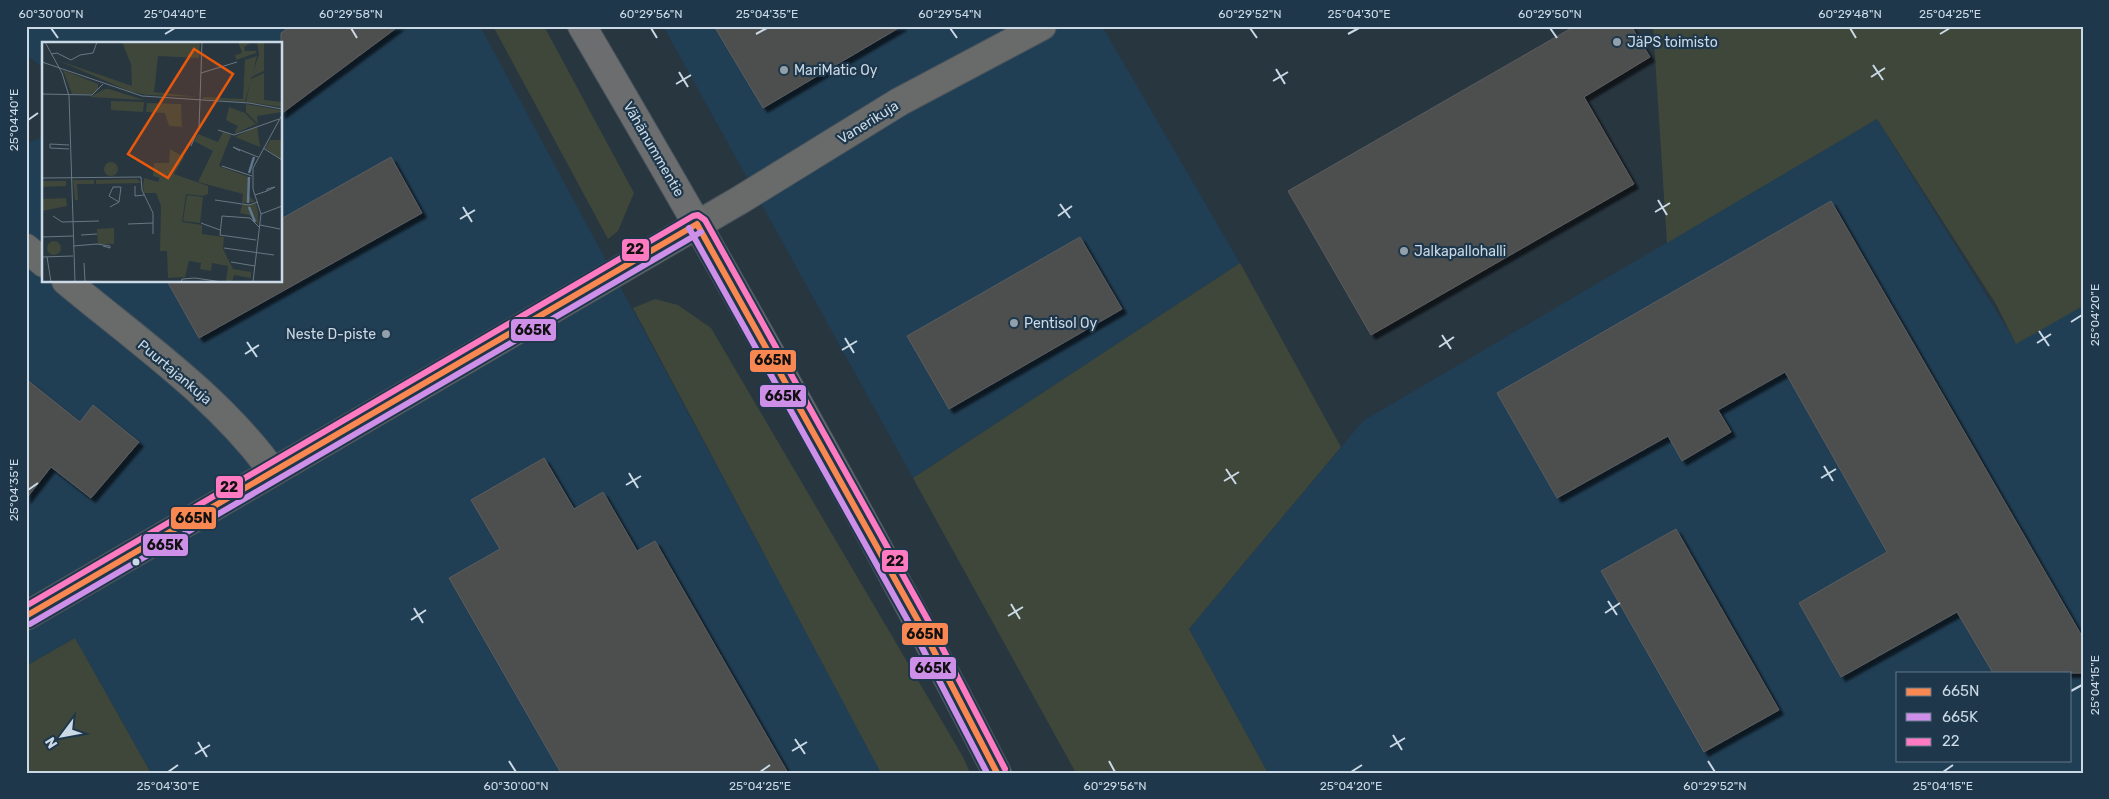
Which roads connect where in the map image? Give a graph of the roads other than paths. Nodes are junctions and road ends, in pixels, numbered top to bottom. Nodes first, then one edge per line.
1 (582, 26) edge
2 (1042, 26) edge
3 (697, 224) junction
4 (26, 248) edge
5 (42, 261) edge
6 (67, 282) edge
7 (273, 472) junction
8 (26, 616) edge
9 (997, 773) edge

1 - 3 main road, Vähänummentie
2 - 3 street, Vanerikuja
3 - 7 street, Vanerikuja
3 - 9 main road, Vähänummentie
4 - 5 street
6 - 7 street, Puurtajankuja
7 - 8 street, Vanerikuja

